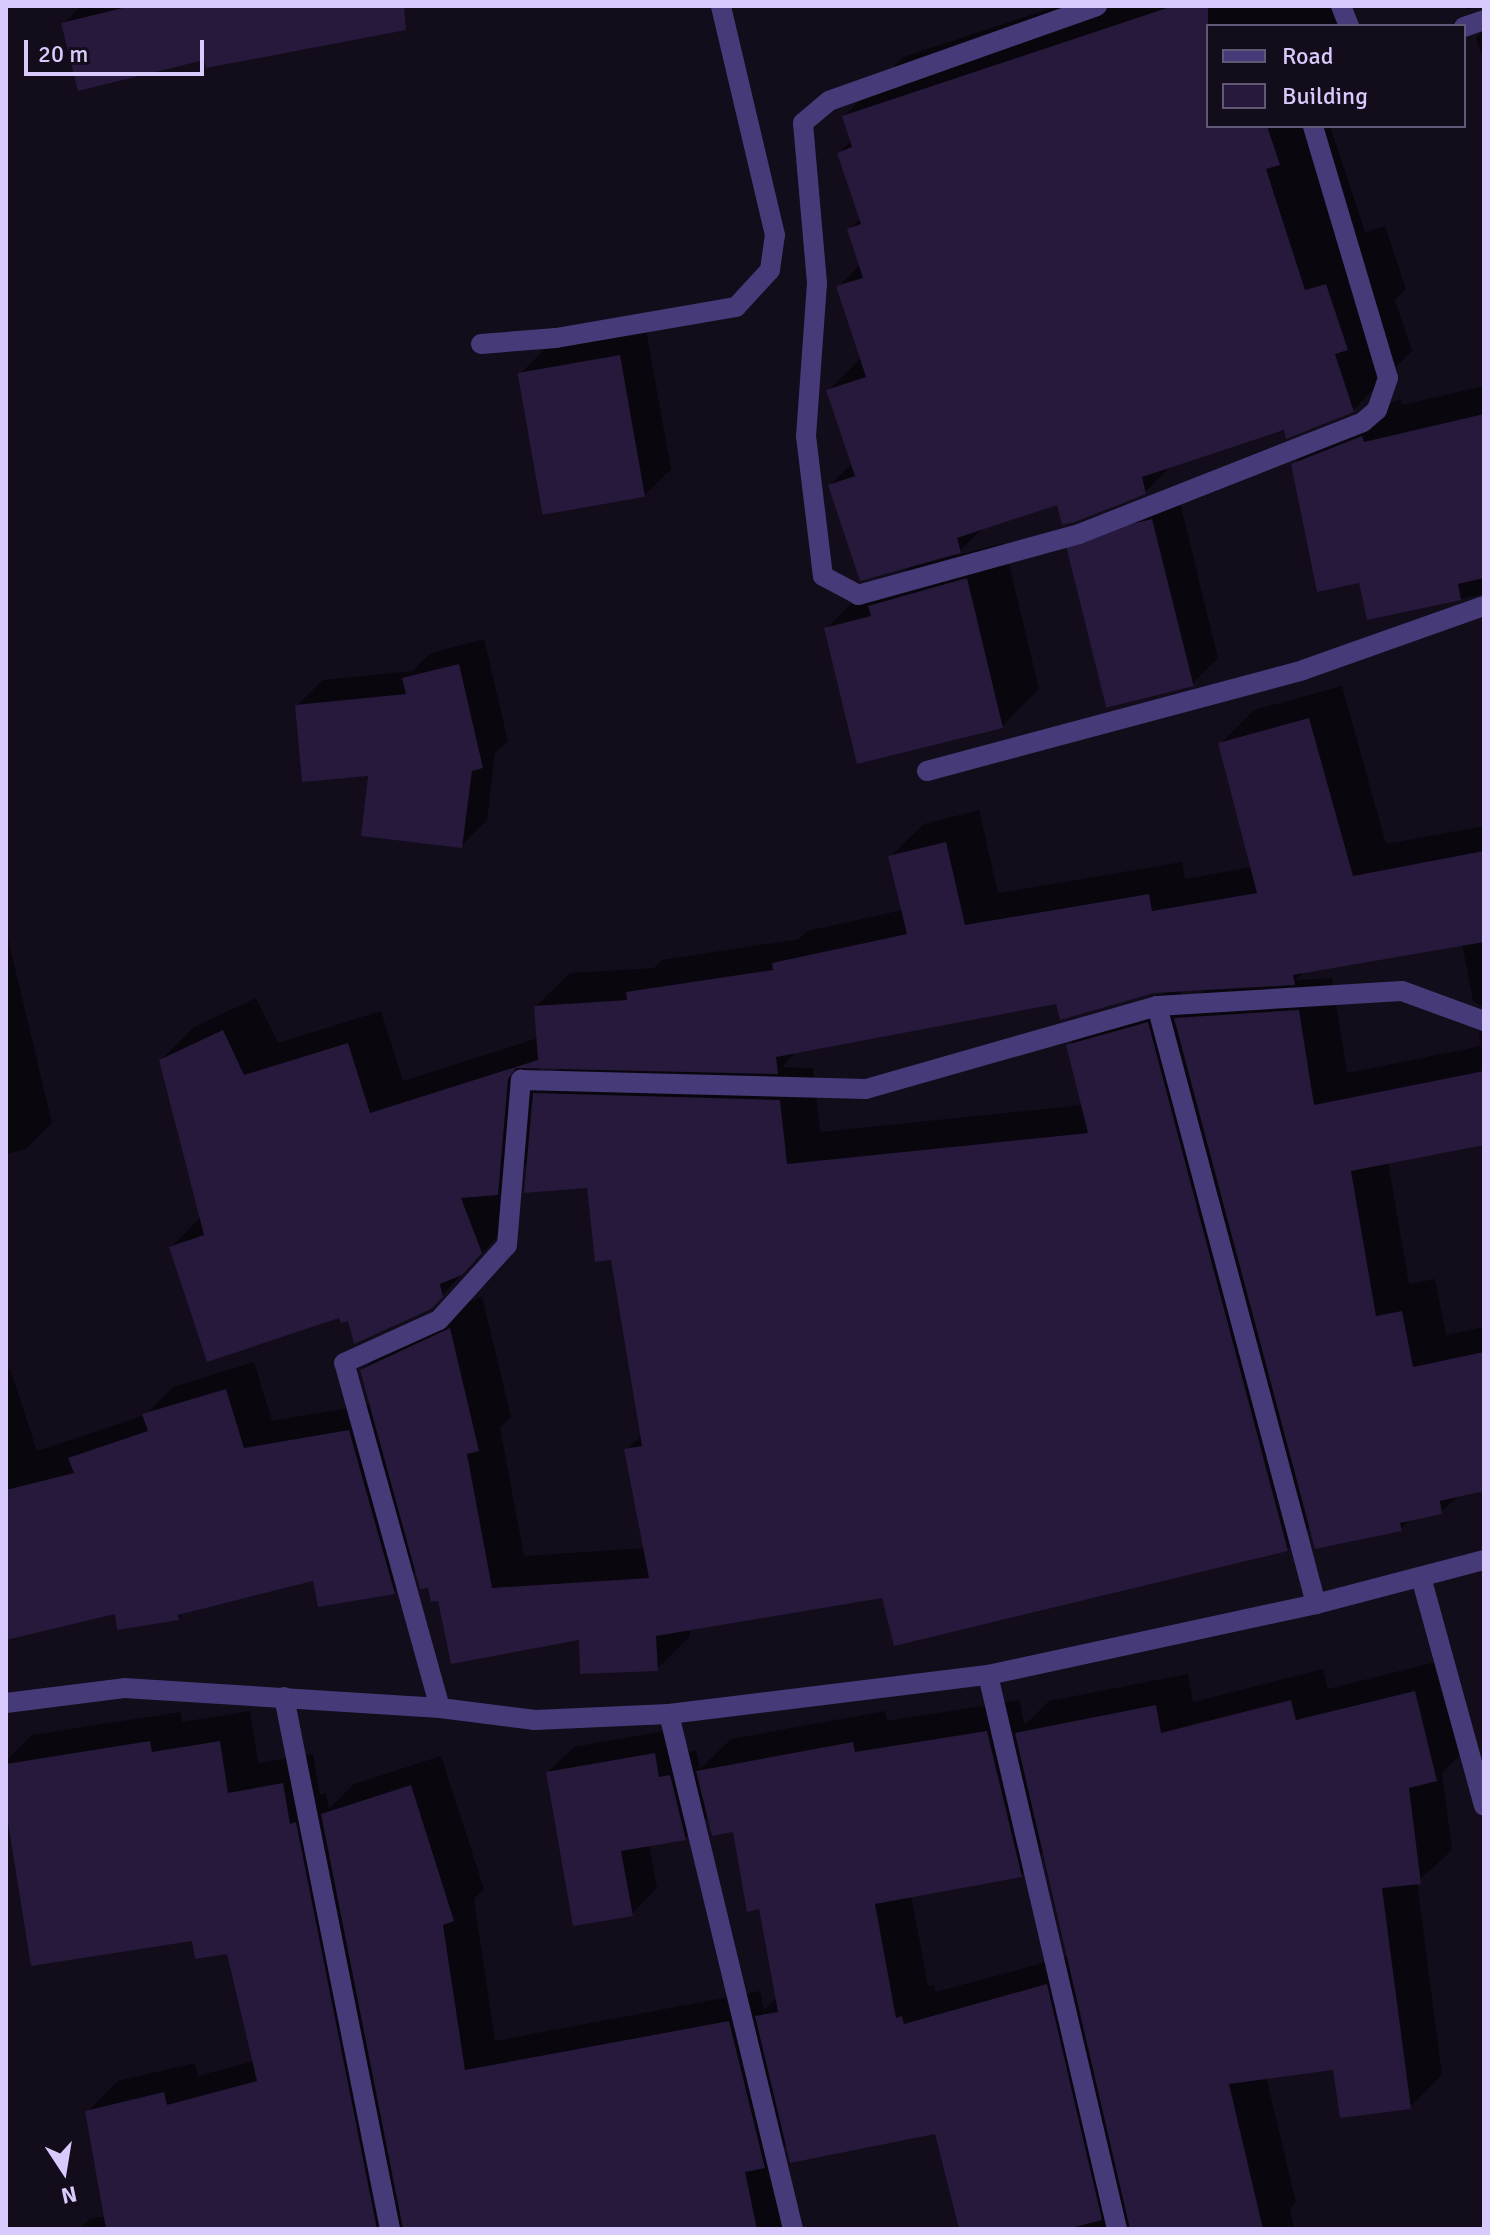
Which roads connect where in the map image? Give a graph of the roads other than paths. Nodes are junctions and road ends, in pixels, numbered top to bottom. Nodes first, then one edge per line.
1 (721, 6) edge
2 (1097, 6) edge
3 (1314, 128) edge
4 (481, 344) dead end
5 (1484, 606) edge
6 (927, 771) dead end
7 (1157, 1006) junction
8 (1484, 1021) edge
9 (1484, 1560) edge
10 (1421, 1577) junction
11 (1316, 1604) junction
12 (988, 1675) junction
13 (284, 1697) junction
14 (6, 1703) edge
15 (440, 1708) junction
16 (669, 1714) junction
17 (1484, 1805) edge
18 (390, 2229) edge
19 (793, 2229) edge
20 (1117, 2229) edge

1 - 4 street
2 - 3 street
5 - 6 street
7 - 8 street
7 - 11 street
7 - 15 street
9 - 10 street
10 - 11 street
10 - 17 street
11 - 12 street
12 - 16 street
12 - 20 street
13 - 14 street
13 - 15 street
13 - 18 street
15 - 16 street
16 - 19 street

